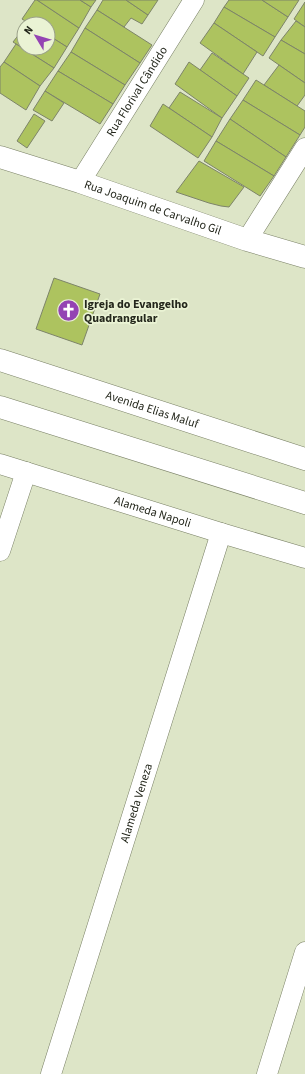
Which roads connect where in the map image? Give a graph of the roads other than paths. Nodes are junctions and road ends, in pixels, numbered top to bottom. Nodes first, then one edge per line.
1 (194, 0) edge
2 (305, 148) edge
3 (0, 157) edge
4 (80, 182) junction
5 (247, 240) junction
6 (305, 257) edge
7 (0, 360) edge
8 (0, 407) edge
9 (305, 459) edge
10 (0, 464) edge
11 (26, 472) junction
12 (305, 503) edge
13 (221, 533) junction
14 (0, 551) edge
15 (305, 558) edge
16 (305, 952) edge
17 (51, 1074) edge
18 (267, 1074) edge

1 - 4 street, Rua Florival Cândido
2 - 5 street
3 - 4 street, Rua Joaquim de Carvalho Gil
4 - 5 street, Rua Joaquim de Carvalho Gil
5 - 6 street, Rua Joaquim de Carvalho Gil
7 - 9 street, Avenida Elias Maluf
8 - 12 street
10 - 11 street, Alameda Napoli
11 - 13 street, Alameda Napoli
11 - 14 street
13 - 15 street, Alameda Napoli
13 - 17 street, Alameda Veneza
16 - 18 street

